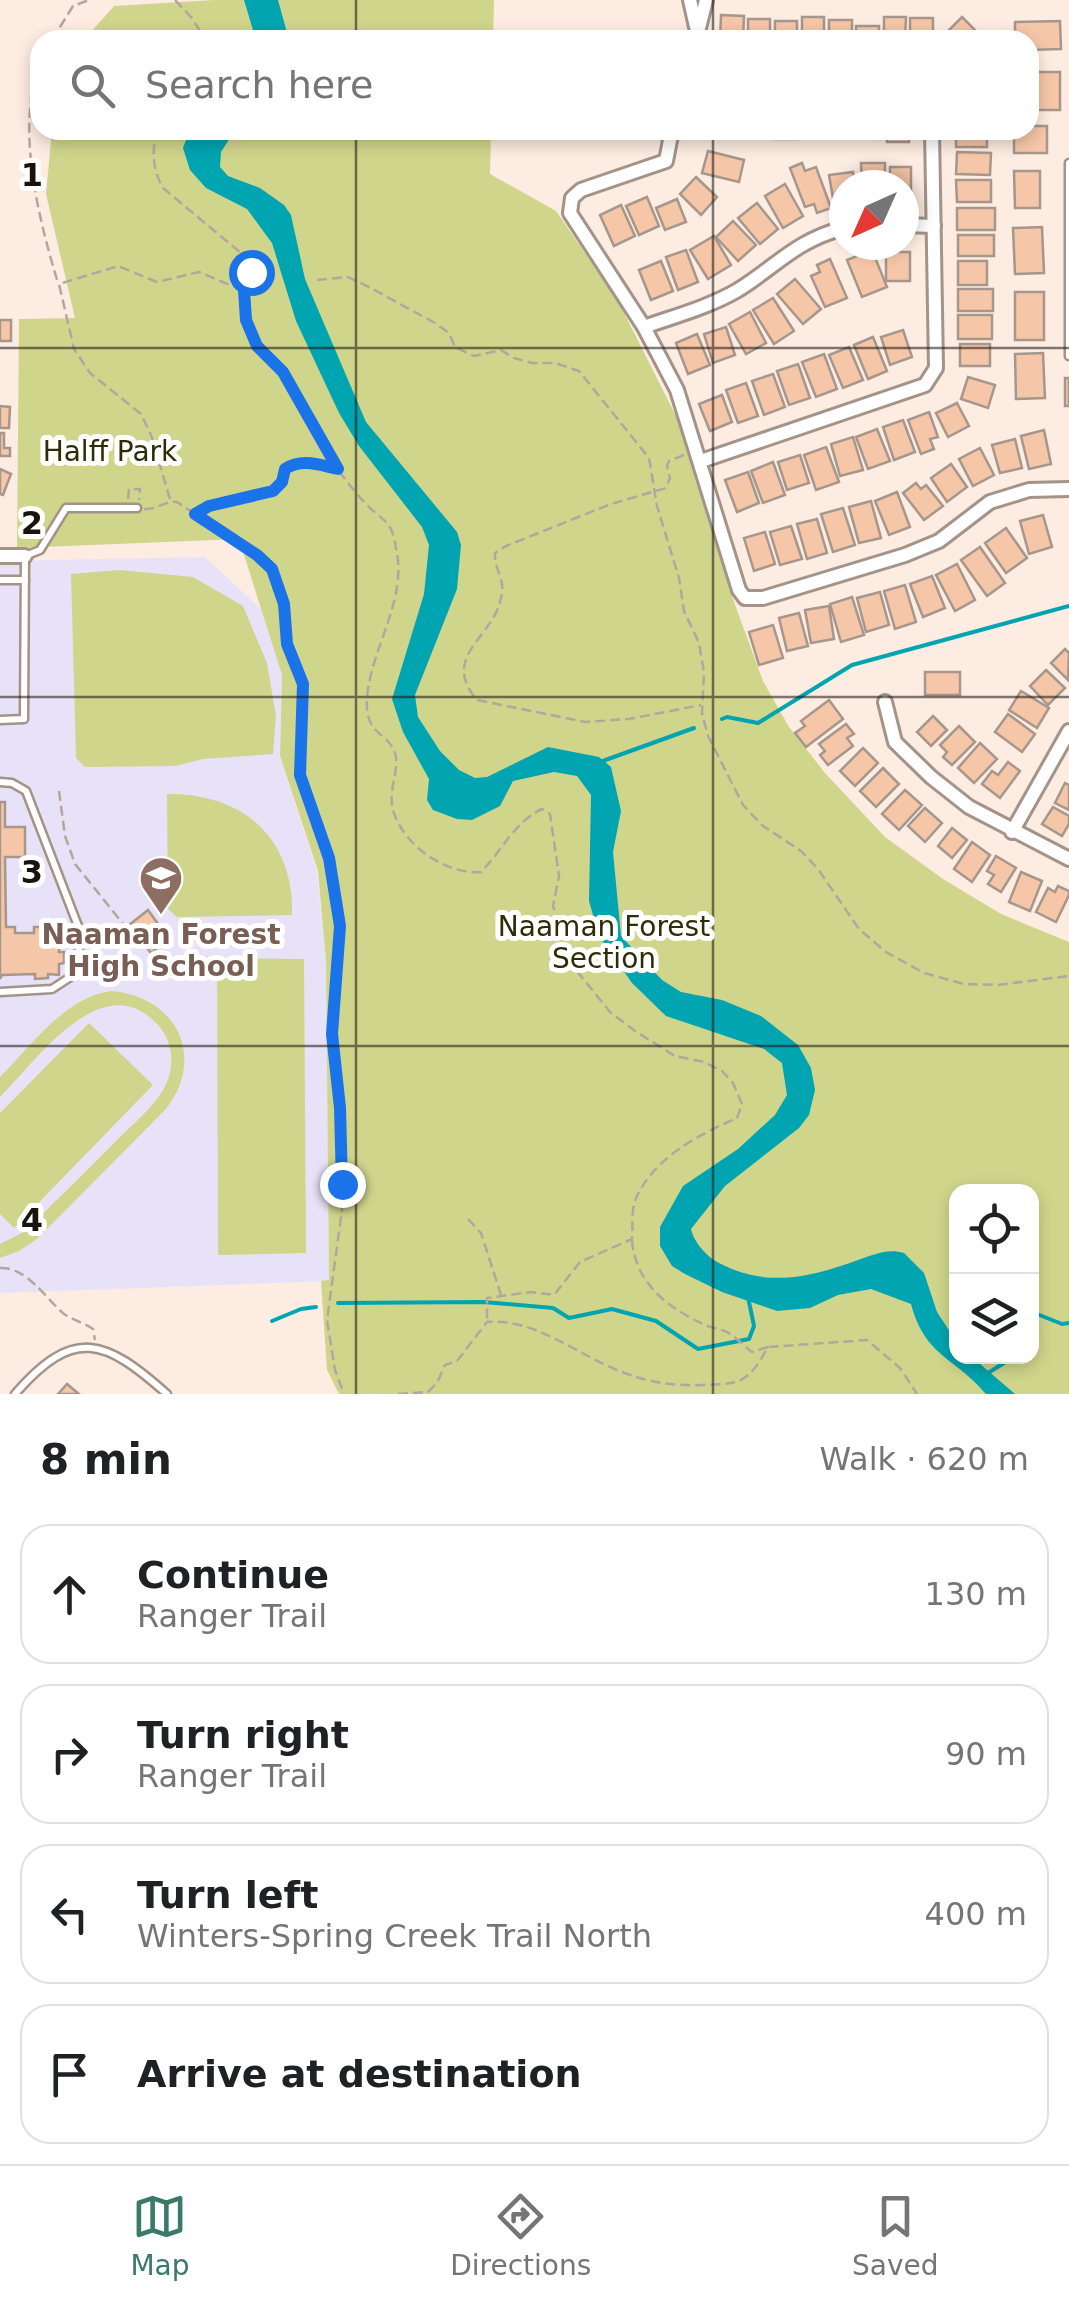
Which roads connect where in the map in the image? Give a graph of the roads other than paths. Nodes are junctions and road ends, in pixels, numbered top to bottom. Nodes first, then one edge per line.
1 (690, 0) edge
2 (706, 0) edge
3 (696, 30) edge
4 (698, 30) edge
5 (670, 140) edge
6 (932, 140) edge
7 (1069, 163) edge
8 (919, 225) edge
9 (934, 226) junction
10 (829, 233) edge
11 (1069, 264) edge
12 (644, 328) junction
13 (1069, 356) edge
14 (696, 457) junction
15 (1069, 489) edge
16 (138, 508) road end
17 (0, 556) edge
18 (25, 556) junction
19 (0, 580) edge
20 (25, 580) junction
21 (885, 702) dead end
22 (0, 720) edge
23 (1069, 731) edge
24 (0, 782) edge
25 (1012, 832) junction
26 (1069, 859) edge
27 (0, 992) edge
28 (15, 1394) edge
29 (167, 1394) edge

1 - 3 street
2 - 4 street
5 - 12 street
6 - 9 street
7 - 11 lane
8 - 9 street
9 - 14 street
10 - 12 street
11 - 13 lane
12 - 14 street
14 - 15 street
16 - 18 lane
17 - 18 street
18 - 20 lane
19 - 20 lane
20 - 22 lane
21 - 25 street
23 - 25 street
24 - 27 lane
25 - 26 street
28 - 29 lane

